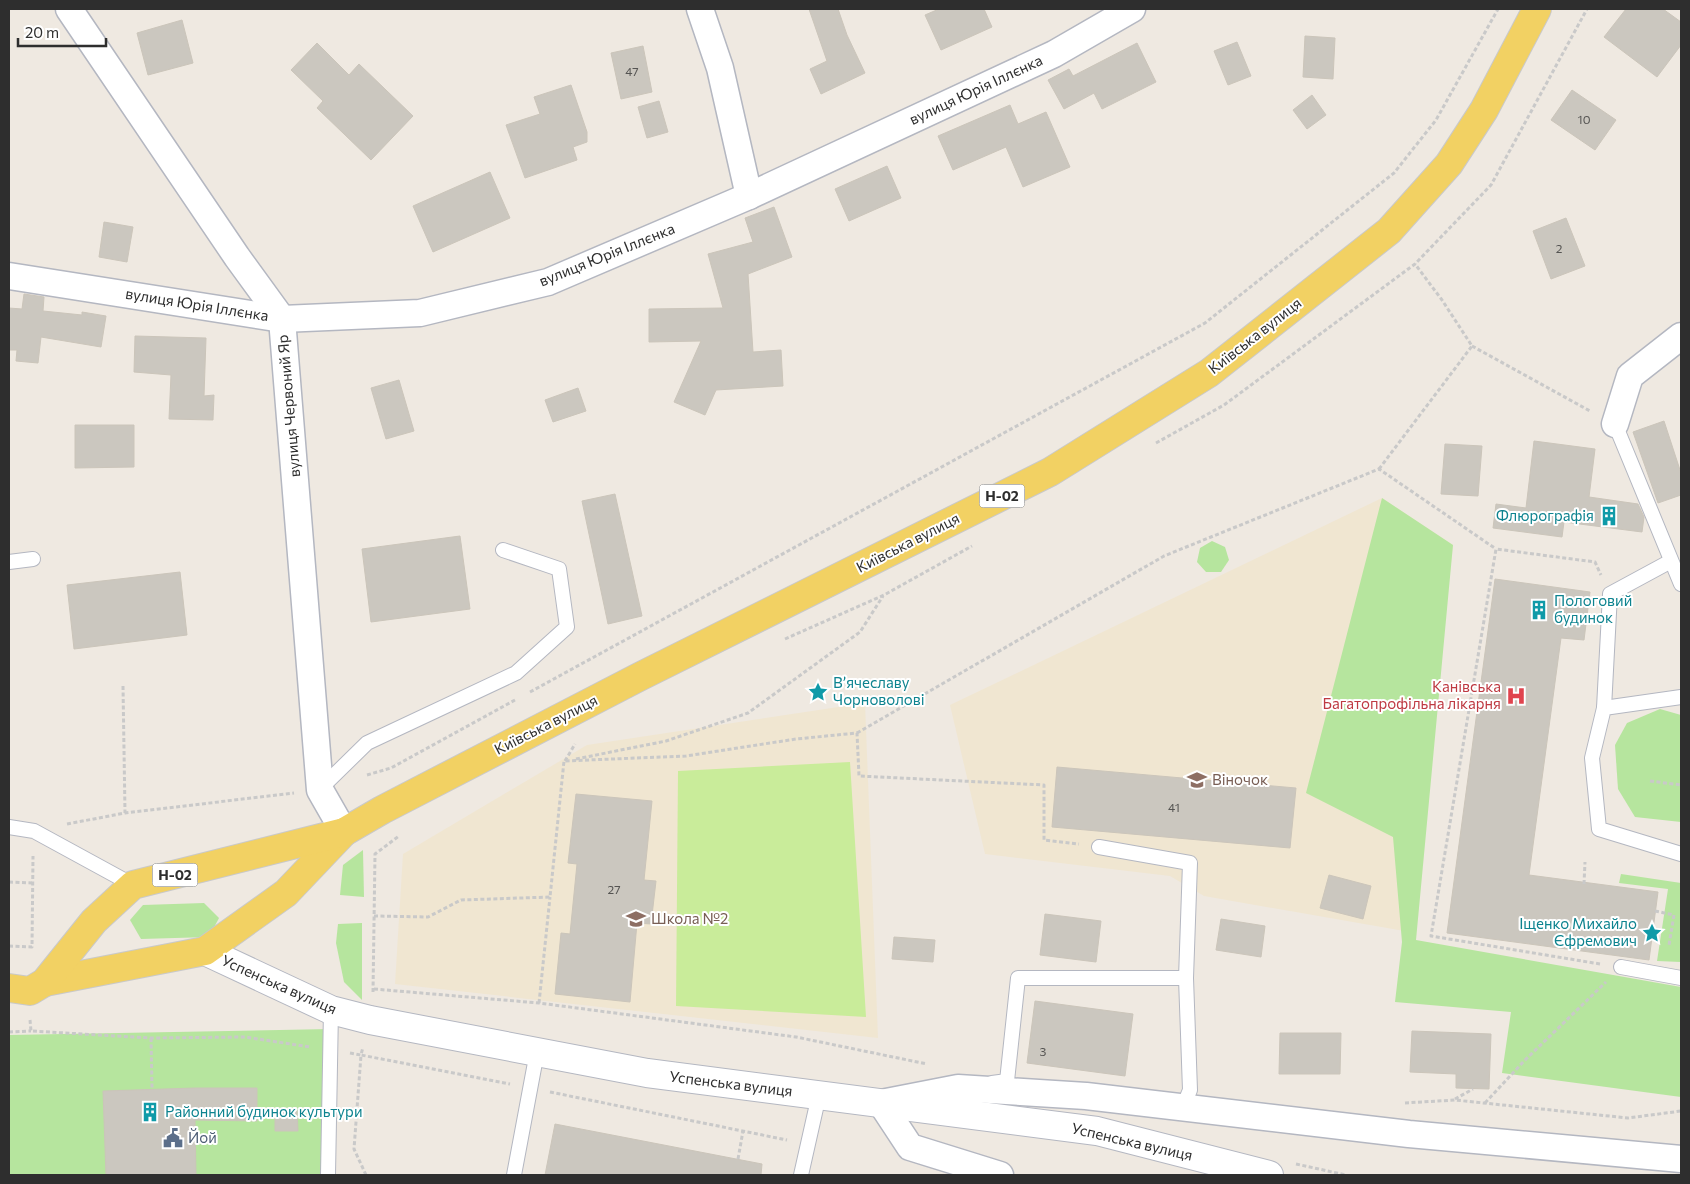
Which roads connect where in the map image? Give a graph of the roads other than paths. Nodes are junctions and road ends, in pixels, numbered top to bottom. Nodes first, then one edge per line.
1 (69, 9) edge
2 (700, 9) edge
3 (1132, 9) edge
4 (1537, 9) edge
5 (749, 196) junction
6 (9, 276) edge
7 (282, 318) junction
8 (1681, 336) edge
9 (1615, 424) joint
10 (503, 550) dead end
11 (33, 559) dead end
12 (1671, 561) junction
13 (9, 562) edge
14 (1681, 584) edge
15 (1681, 697) edge
16 (1604, 708) junction
17 (320, 790) junction
18 (9, 827) edge
19 (344, 832) junction
20 (1099, 847) road end
21 (1681, 854) edge
22 (133, 885) junction
23 (205, 951) junction
24 (1621, 968) road end
25 (1186, 978) junction
26 (1681, 978) edge
27 (28, 987) edge
28 (331, 1010) junction
29 (537, 1052) junction
30 (958, 1088) junction
31 (819, 1095) junction
32 (880, 1103) junction
33 (1183, 1107) junction
34 (1681, 1159) edge
35 (328, 1175) edge
36 (514, 1175) edge
37 (801, 1175) edge
38 (1000, 1175) edge
39 (1269, 1175) edge

1 - 7 street, вулиця Червоний Яр
2 - 5 street
3 - 5 street, вулиця Юрія Іллєнка
4 - 19 main road, Київська вулиця / Н-02
5 - 7 street, вулиця Юрія Іллєнка
6 - 7 street, вулиця Юрія Іллєнка
7 - 17 street, вулиця Червоний Яр
8 - 9 street
9 - 12 lane
10 - 17 lane
11 - 13 lane
12 - 14 lane
12 - 16 lane
15 - 16 lane
16 - 21 lane
17 - 19 street, вулиця Червоний Яр
18 - 22 lane
19 - 22 main road, Київська вулиця / Н-02
19 - 23 main road, Київська вулиця / Н-02
20 - 25 lane
22 - 27 main road, Київська вулиця / Н-02
23 - 27 main road, Н-02
23 - 28 street, Успенська вулиця
24 - 26 lane
25 - 30 lane
25 - 33 lane
28 - 29 street, Успенська вулиця
28 - 35 lane
29 - 31 street, Успенська вулиця
29 - 36 lane
30 - 32 street
30 - 33 street
31 - 32 street, Успенська вулиця
31 - 37 lane
32 - 38 street
32 - 39 street, Успенська вулиця
33 - 34 street

